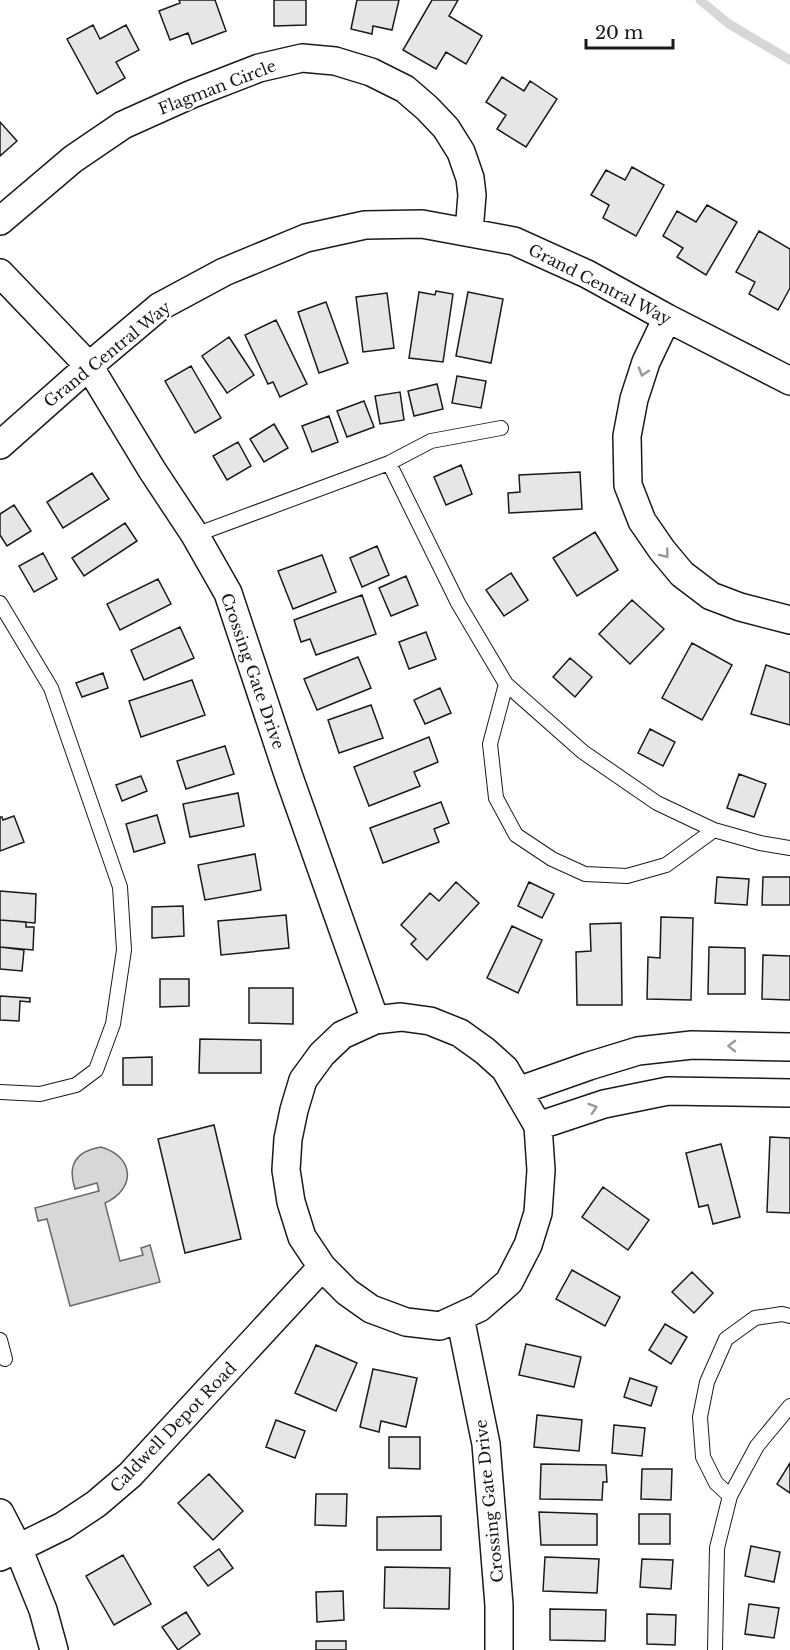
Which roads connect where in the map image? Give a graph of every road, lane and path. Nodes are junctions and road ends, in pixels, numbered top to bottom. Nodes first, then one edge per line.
1 (0, 221) edge
2 (469, 232) junction
3 (0, 273) edge
4 (667, 318) junction
5 (89, 366) junction
6 (790, 381) edge
7 (501, 428) dead end
8 (0, 445) edge
9 (389, 462) junction
10 (195, 535) junction
11 (0, 603) edge
12 (790, 620) edge
13 (506, 684) junction
14 (714, 830) junction
15 (790, 848) edge
16 (375, 1020) junction
17 (790, 1047) edge
18 (518, 1091) junction
19 (0, 1092) edge
20 (790, 1093) edge
21 (538, 1126) junction
22 (322, 1267) junction
23 (790, 1316) edge
24 (460, 1317) junction
25 (0, 1340) edge
26 (5, 1359) dead end
27 (790, 1406) edge
28 (730, 1496) junction
29 (0, 1513) edge
30 (9, 1552) edge
31 (54, 1650) edge
32 (499, 1650) edge
33 (715, 1650) edge

1 - 2 street, Flagman Circle
2 - 4 street, Grand Central Way
2 - 5 street, Grand Central Way
3 - 5 street, Crossing Gate Drive
4 - 6 street, Grand Central Way
4 -> 12 street
5 - 8 street, Grand Central Way
5 - 10 street, Crossing Gate Drive
7 - 9 lane
9 - 10 lane
9 - 13 lane
10 - 16 street, Crossing Gate Drive
11 - 19 lane
13 - 14 lane
13 - 14 lane
14 - 15 lane
16 - 18 street
16 - 22 street
17 -> 18 street
18 - 21 street
21 -> 20 street
21 - 24 street
22 - 24 street
22 - 30 street, Caldwell Depot Road
23 - 28 lane
24 - 32 street, Crossing Gate Drive
25 - 26 lane
27 - 28 lane
28 - 33 lane
29 - 30 street
30 - 31 street

